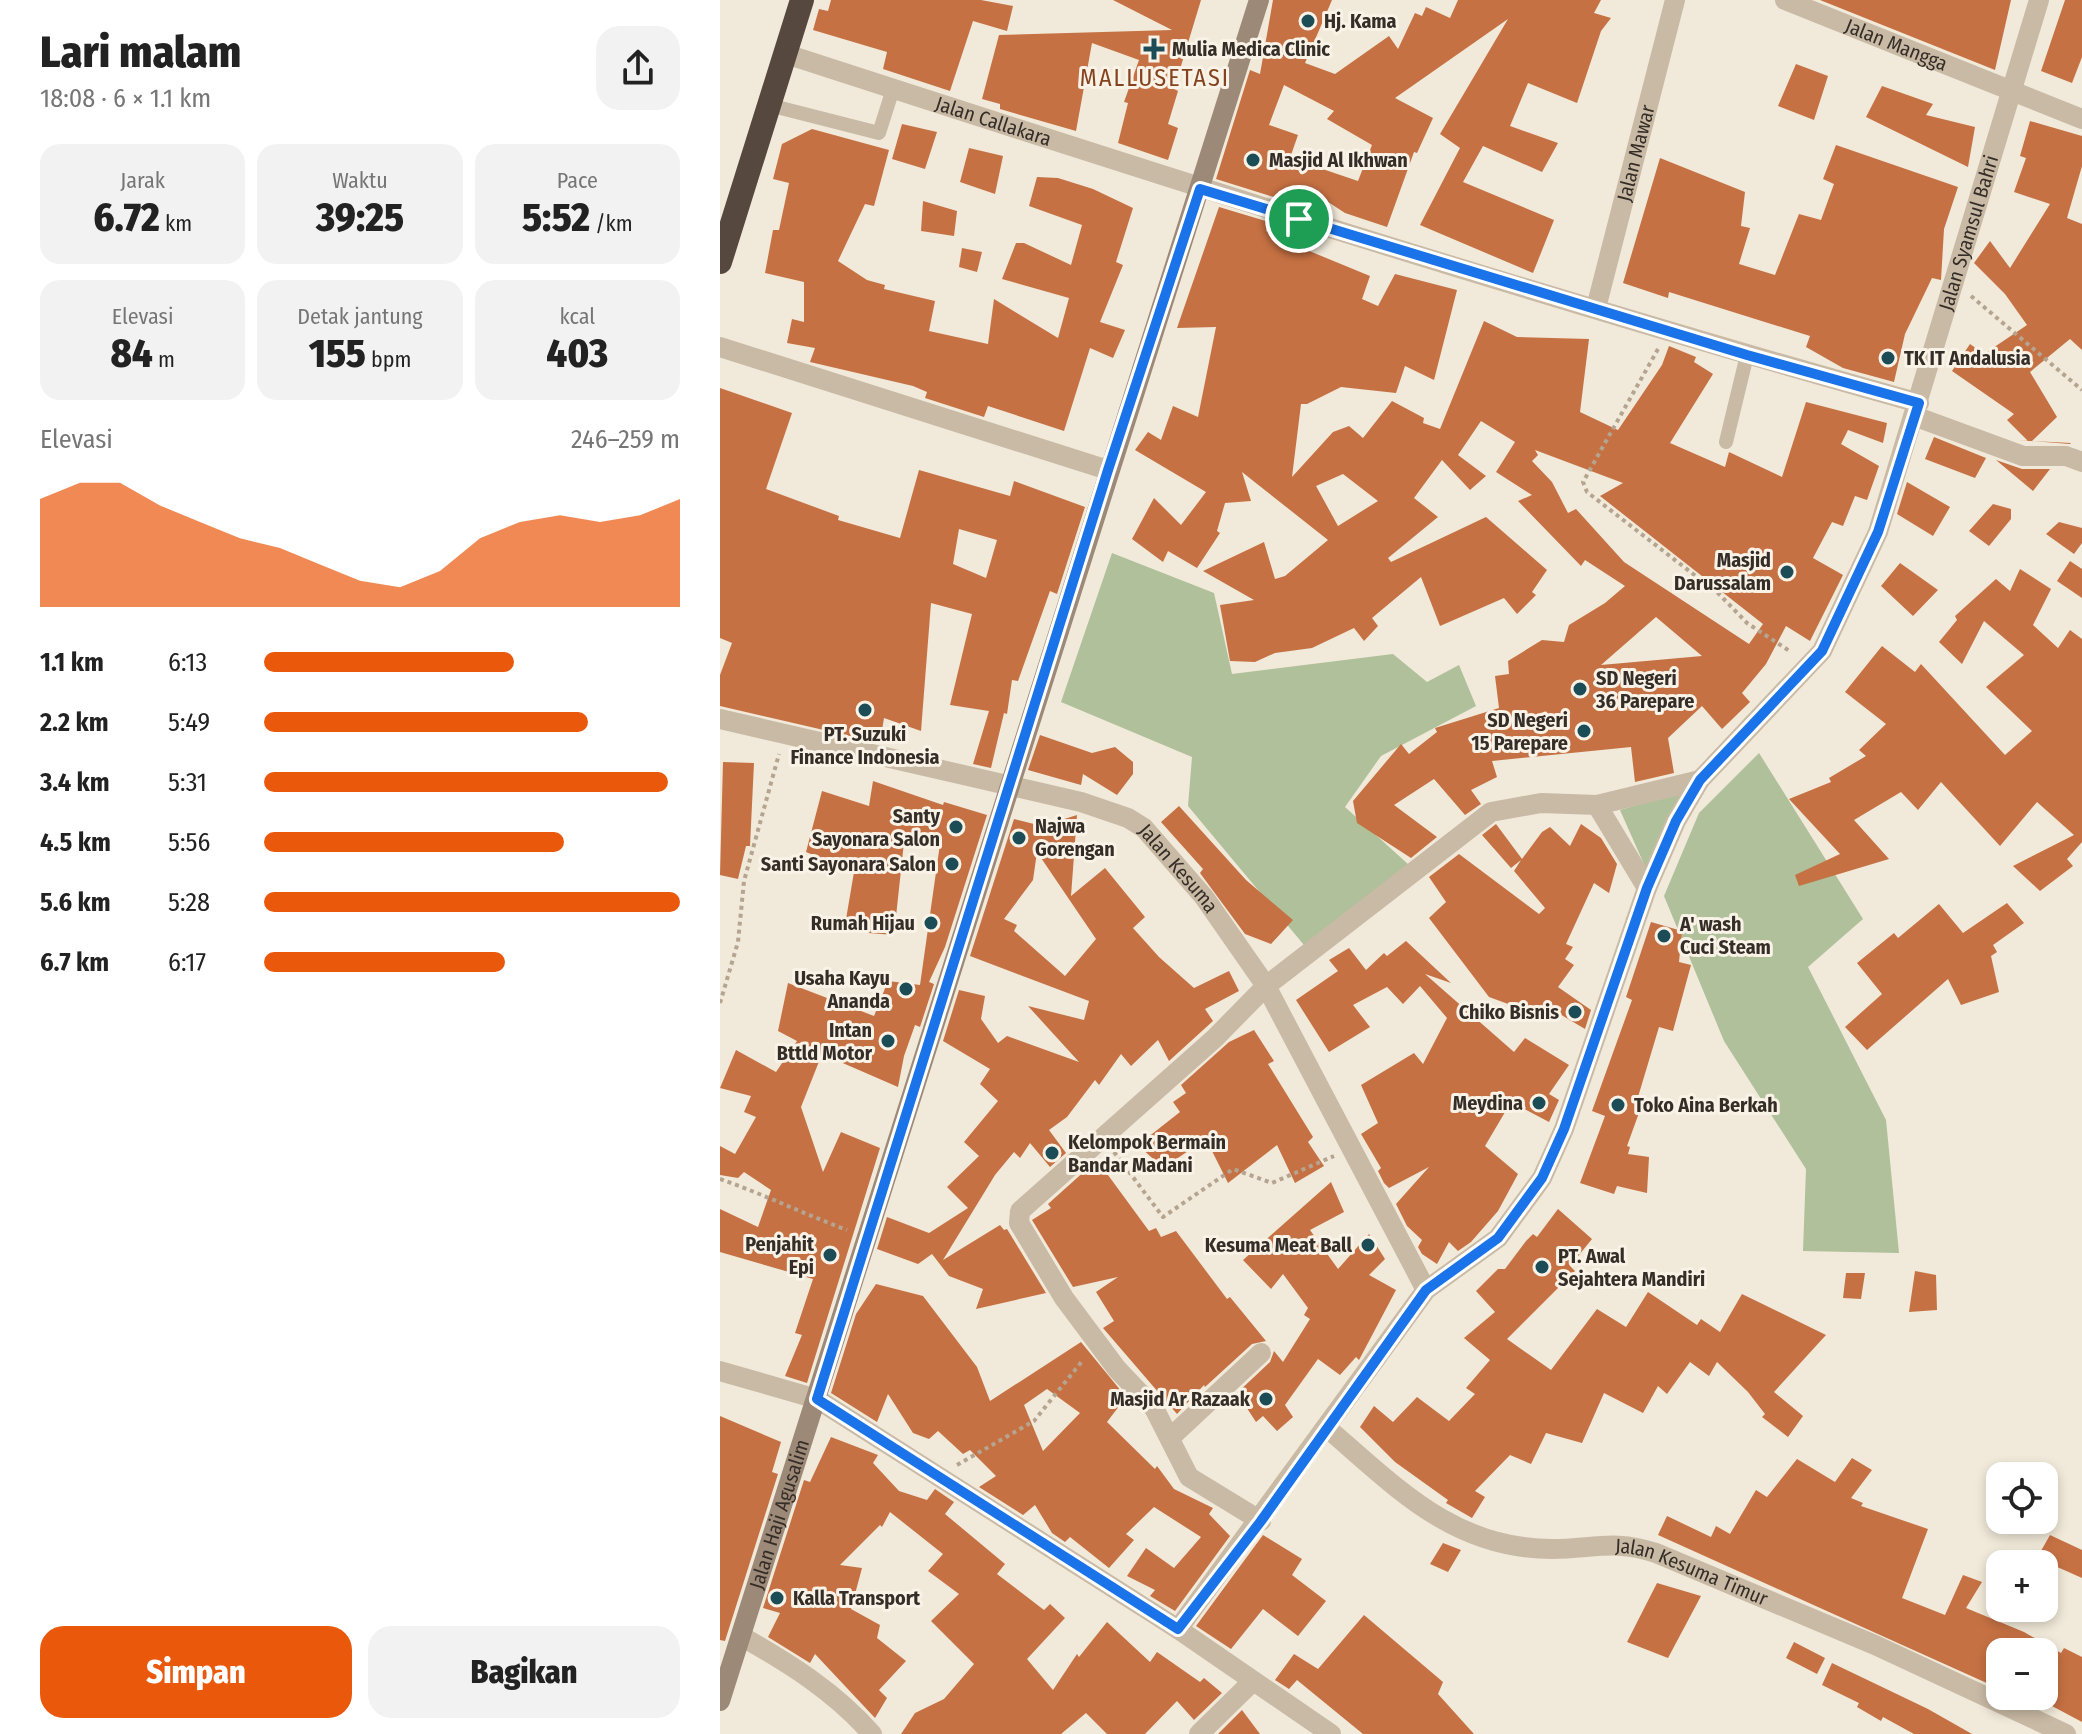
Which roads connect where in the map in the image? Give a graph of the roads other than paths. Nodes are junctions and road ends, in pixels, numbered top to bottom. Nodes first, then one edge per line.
1 (802, 0) edge
2 (1259, 0) edge
3 (1675, 0) edge
4 (1785, 0) edge
5 (2039, 0) edge
6 (786, 54) junction
7 (893, 89) junction
8 (2009, 92) junction
9 (769, 105) junction
10 (2082, 119) edge
11 (1200, 189) junction
12 (720, 262) edge
13 (1596, 308) junction
14 (720, 347) edge
15 (1747, 355) junction
16 (1917, 410) junction
17 (1726, 442) dead end
18 (2082, 462) edge
19 (1108, 470) junction
20 (720, 719) edge
21 (1700, 780) junction
22 (1009, 787) junction
23 (1597, 805) junction
24 (1647, 888) junction
25 (1266, 986) junction
26 (1426, 1290) junction
27 (1261, 1353) dead end
28 (720, 1371) edge
29 (817, 1399) junction
30 (1326, 1427) junction
31 (1171, 1437) junction
32 (1261, 1521) junction
33 (1178, 1629) junction
34 (741, 1636) junction
35 (724, 1676) edge
36 (1252, 1682) junction
37 (720, 1701) edge
38 (872, 1734) edge
39 (1199, 1734) edge
40 (1331, 1734) edge
41 (2066, 1734) edge

1 - 6 highway
2 - 11 street, Jalan Haji Agusalim
3 - 13 street, Jalan Mawar
4 - 8 street, Jalan Mangga
5 - 8 street, Jalan Syamsul Bahri
6 - 7 street, Jalan Callakara
6 - 9 highway
7 - 9 lane
7 - 11 street, Jalan Callakara
8 - 10 street, Jalan Mangga
8 - 16 street, Jalan Syamsul Bahri
9 - 12 highway
11 - 13 street, Jalan Callakara
11 - 19 street, Jalan Haji Agusalim
13 - 15 street, Jalan Callakara
14 - 19 street
15 - 16 street, Jalan Callakara
15 - 17 lane
16 - 18 street, Jalan Callakara
16 - 21 street, Jalan Syamsul Bahri
19 - 22 street, Jalan Haji Agusalim
20 - 22 street, Jalan Kesuma
21 - 23 street
21 - 24 street, Jalan Syamsul Bahri
22 - 25 street, Jalan Kesuma
22 - 29 street, Jalan Haji Agusalim
23 - 24 street
23 - 25 street
24 - 26 street, Jalan Syamsul Bahri
25 - 26 street, Jalan Kesuma
25 - 31 street
26 - 30 street, Jalan Syamsul Bahri
27 - 31 street
28 - 29 street
29 - 33 street
29 - 34 street, Jalan Haji Agusalim
30 - 32 street, Jalan Syamsul Bahri
30 - 41 street, Jalan Kesuma Timur
31 - 32 street
32 - 33 street, Jalan Syamsul Bahri
33 - 36 street
34 - 35 street, Jalan Haji Agusalim
34 - 38 street
35 - 37 street, Jalan Haji Agusalim
36 - 39 street
36 - 40 street

